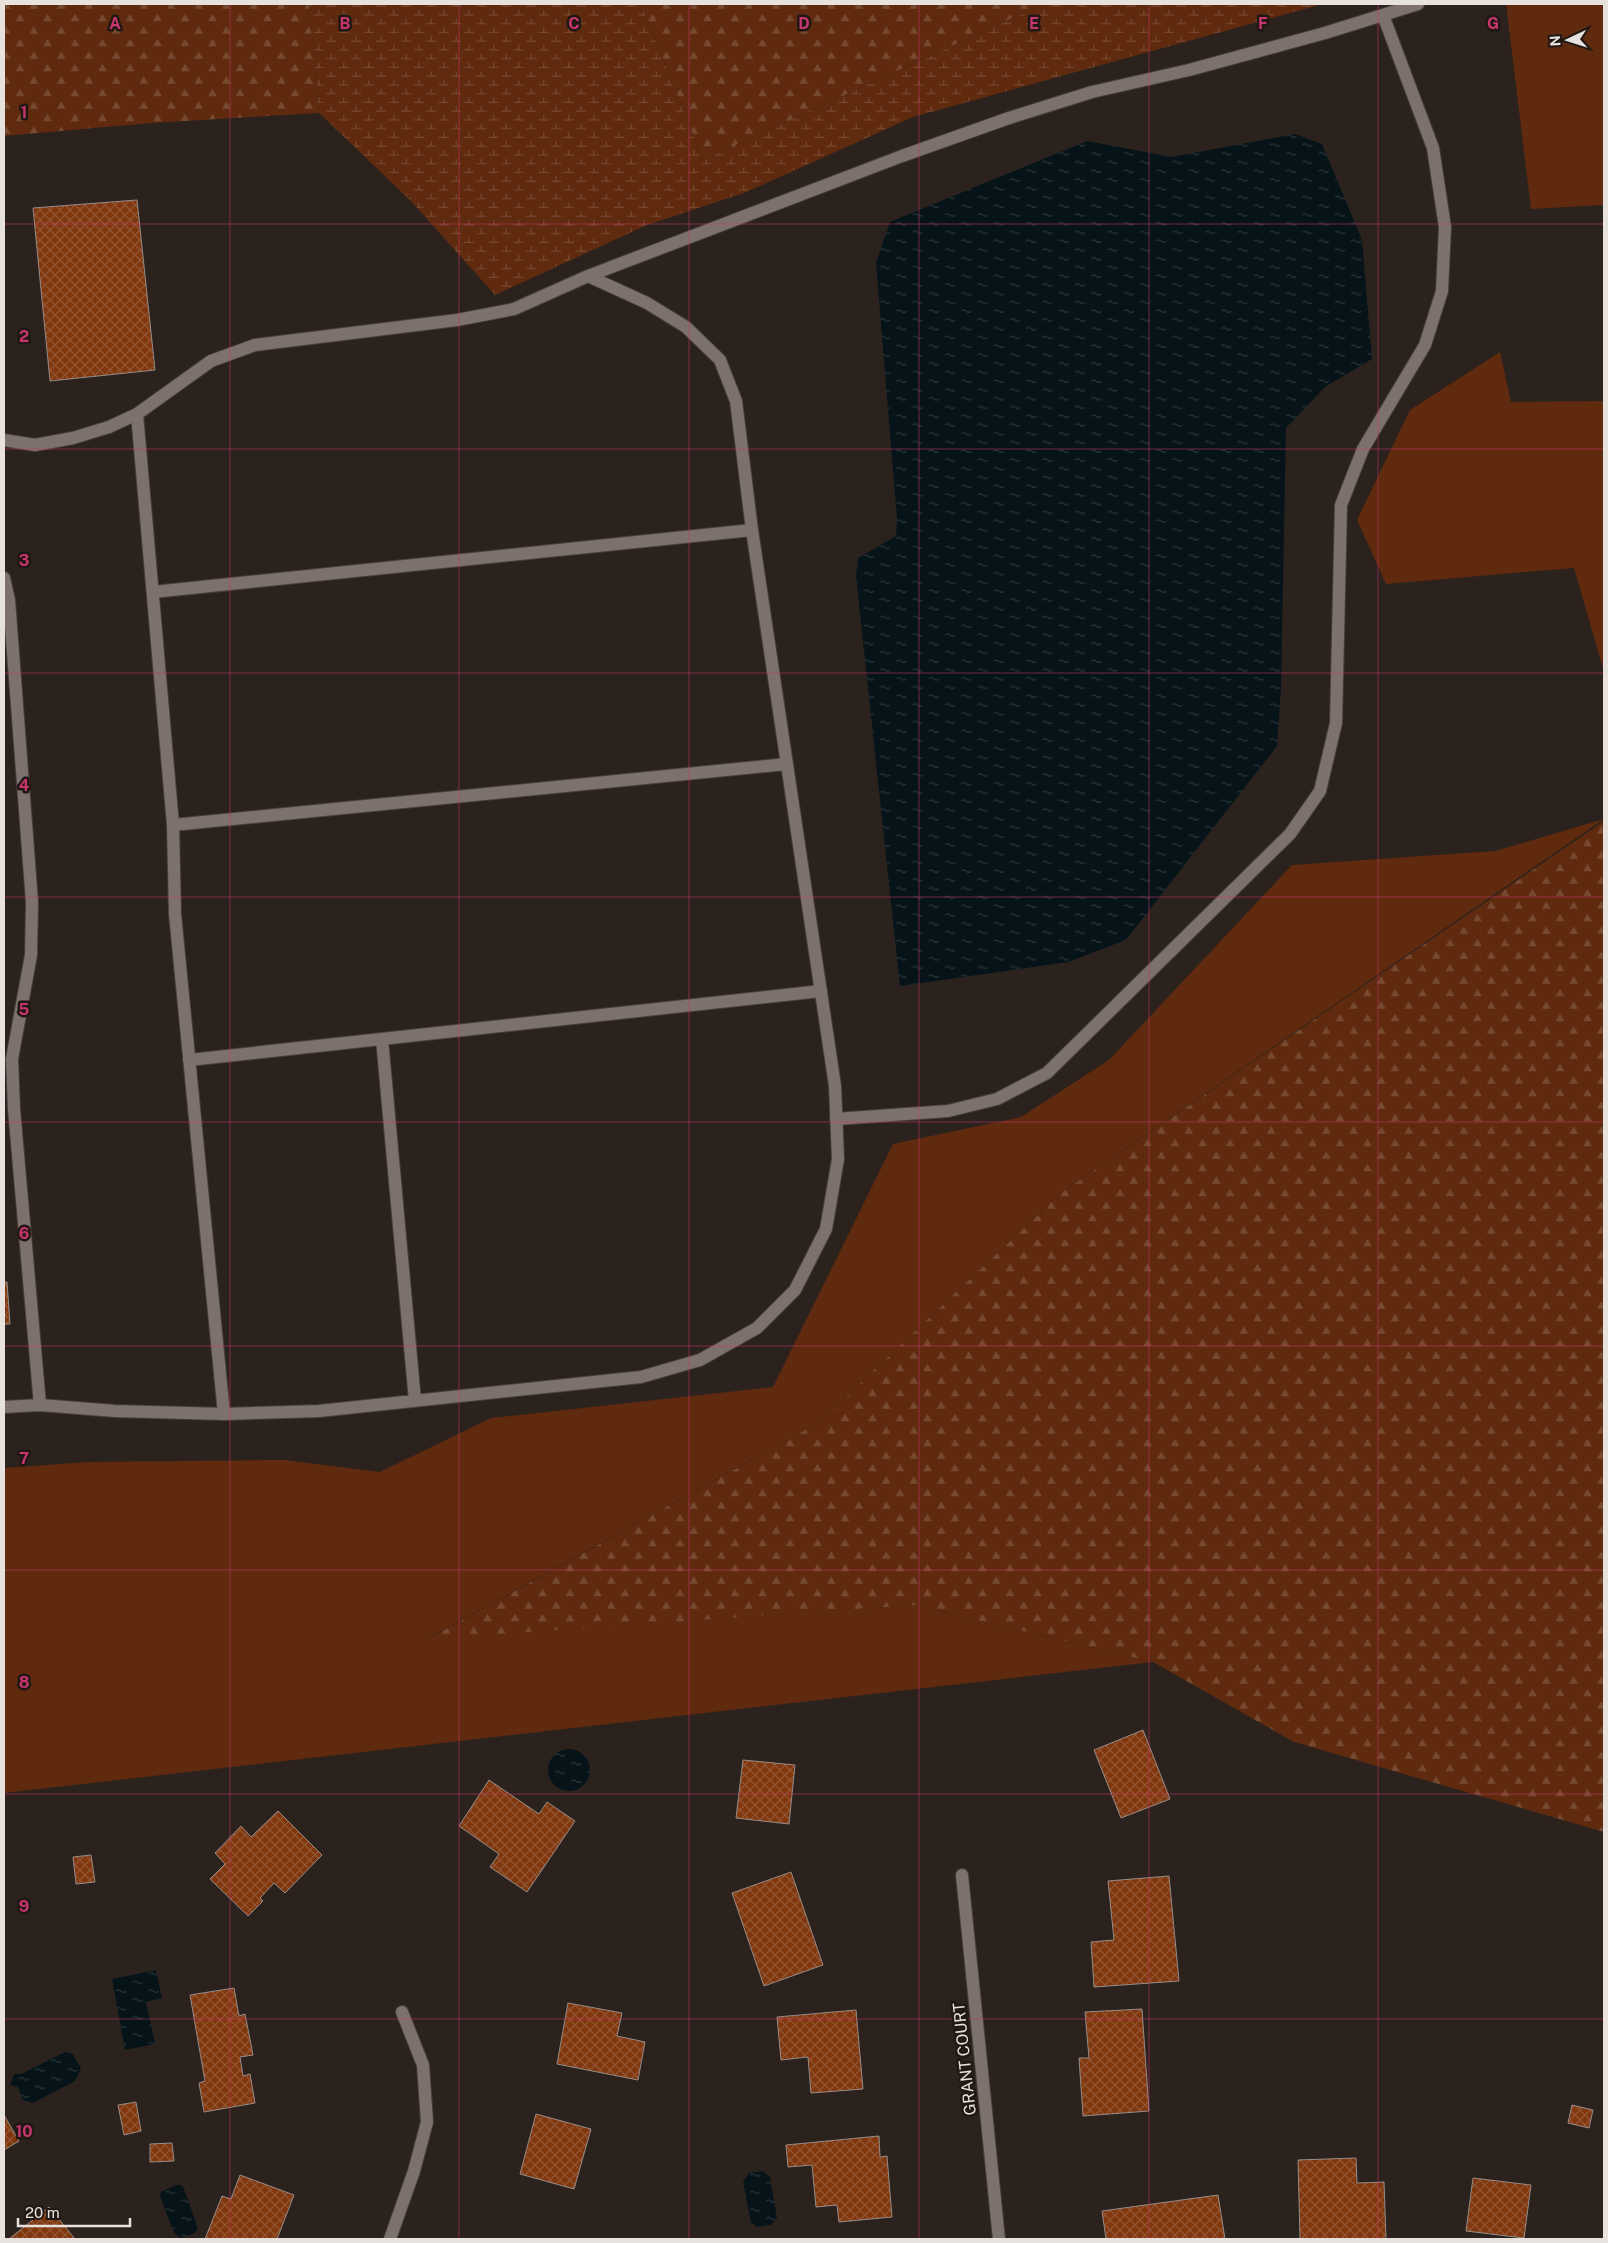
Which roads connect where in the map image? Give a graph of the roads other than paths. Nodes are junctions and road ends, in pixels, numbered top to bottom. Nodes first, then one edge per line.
1 (1418, 4) edge
2 (1384, 15) junction
3 (588, 276) junction
4 (137, 414) junction
5 (4, 440) edge
6 (752, 530) junction
7 (4, 578) edge
8 (153, 592) junction
9 (788, 764) junction
10 (173, 825) junction
11 (821, 992) junction
12 (382, 1039) junction
13 (189, 1060) junction
14 (836, 1119) junction
15 (415, 1401) junction
16 (40, 1405) junction
17 (4, 1407) edge
18 (224, 1414) junction
19 (962, 1875) dead end
20 (402, 2012) dead end
21 (390, 2239) edge
22 (999, 2239) edge

1 - 2 street
2 - 3 street
2 - 14 street
3 - 4 street
3 - 6 street
4 - 5 street
4 - 8 street
6 - 8 street
6 - 9 street
7 - 16 street
8 - 10 street
9 - 10 street
9 - 11 street
10 - 13 street
11 - 12 street
11 - 14 street
12 - 13 street
12 - 15 street
13 - 18 street
14 - 15 street
15 - 18 street
16 - 17 street
16 - 18 street
19 - 22 street, GRANT COURT
20 - 21 street

